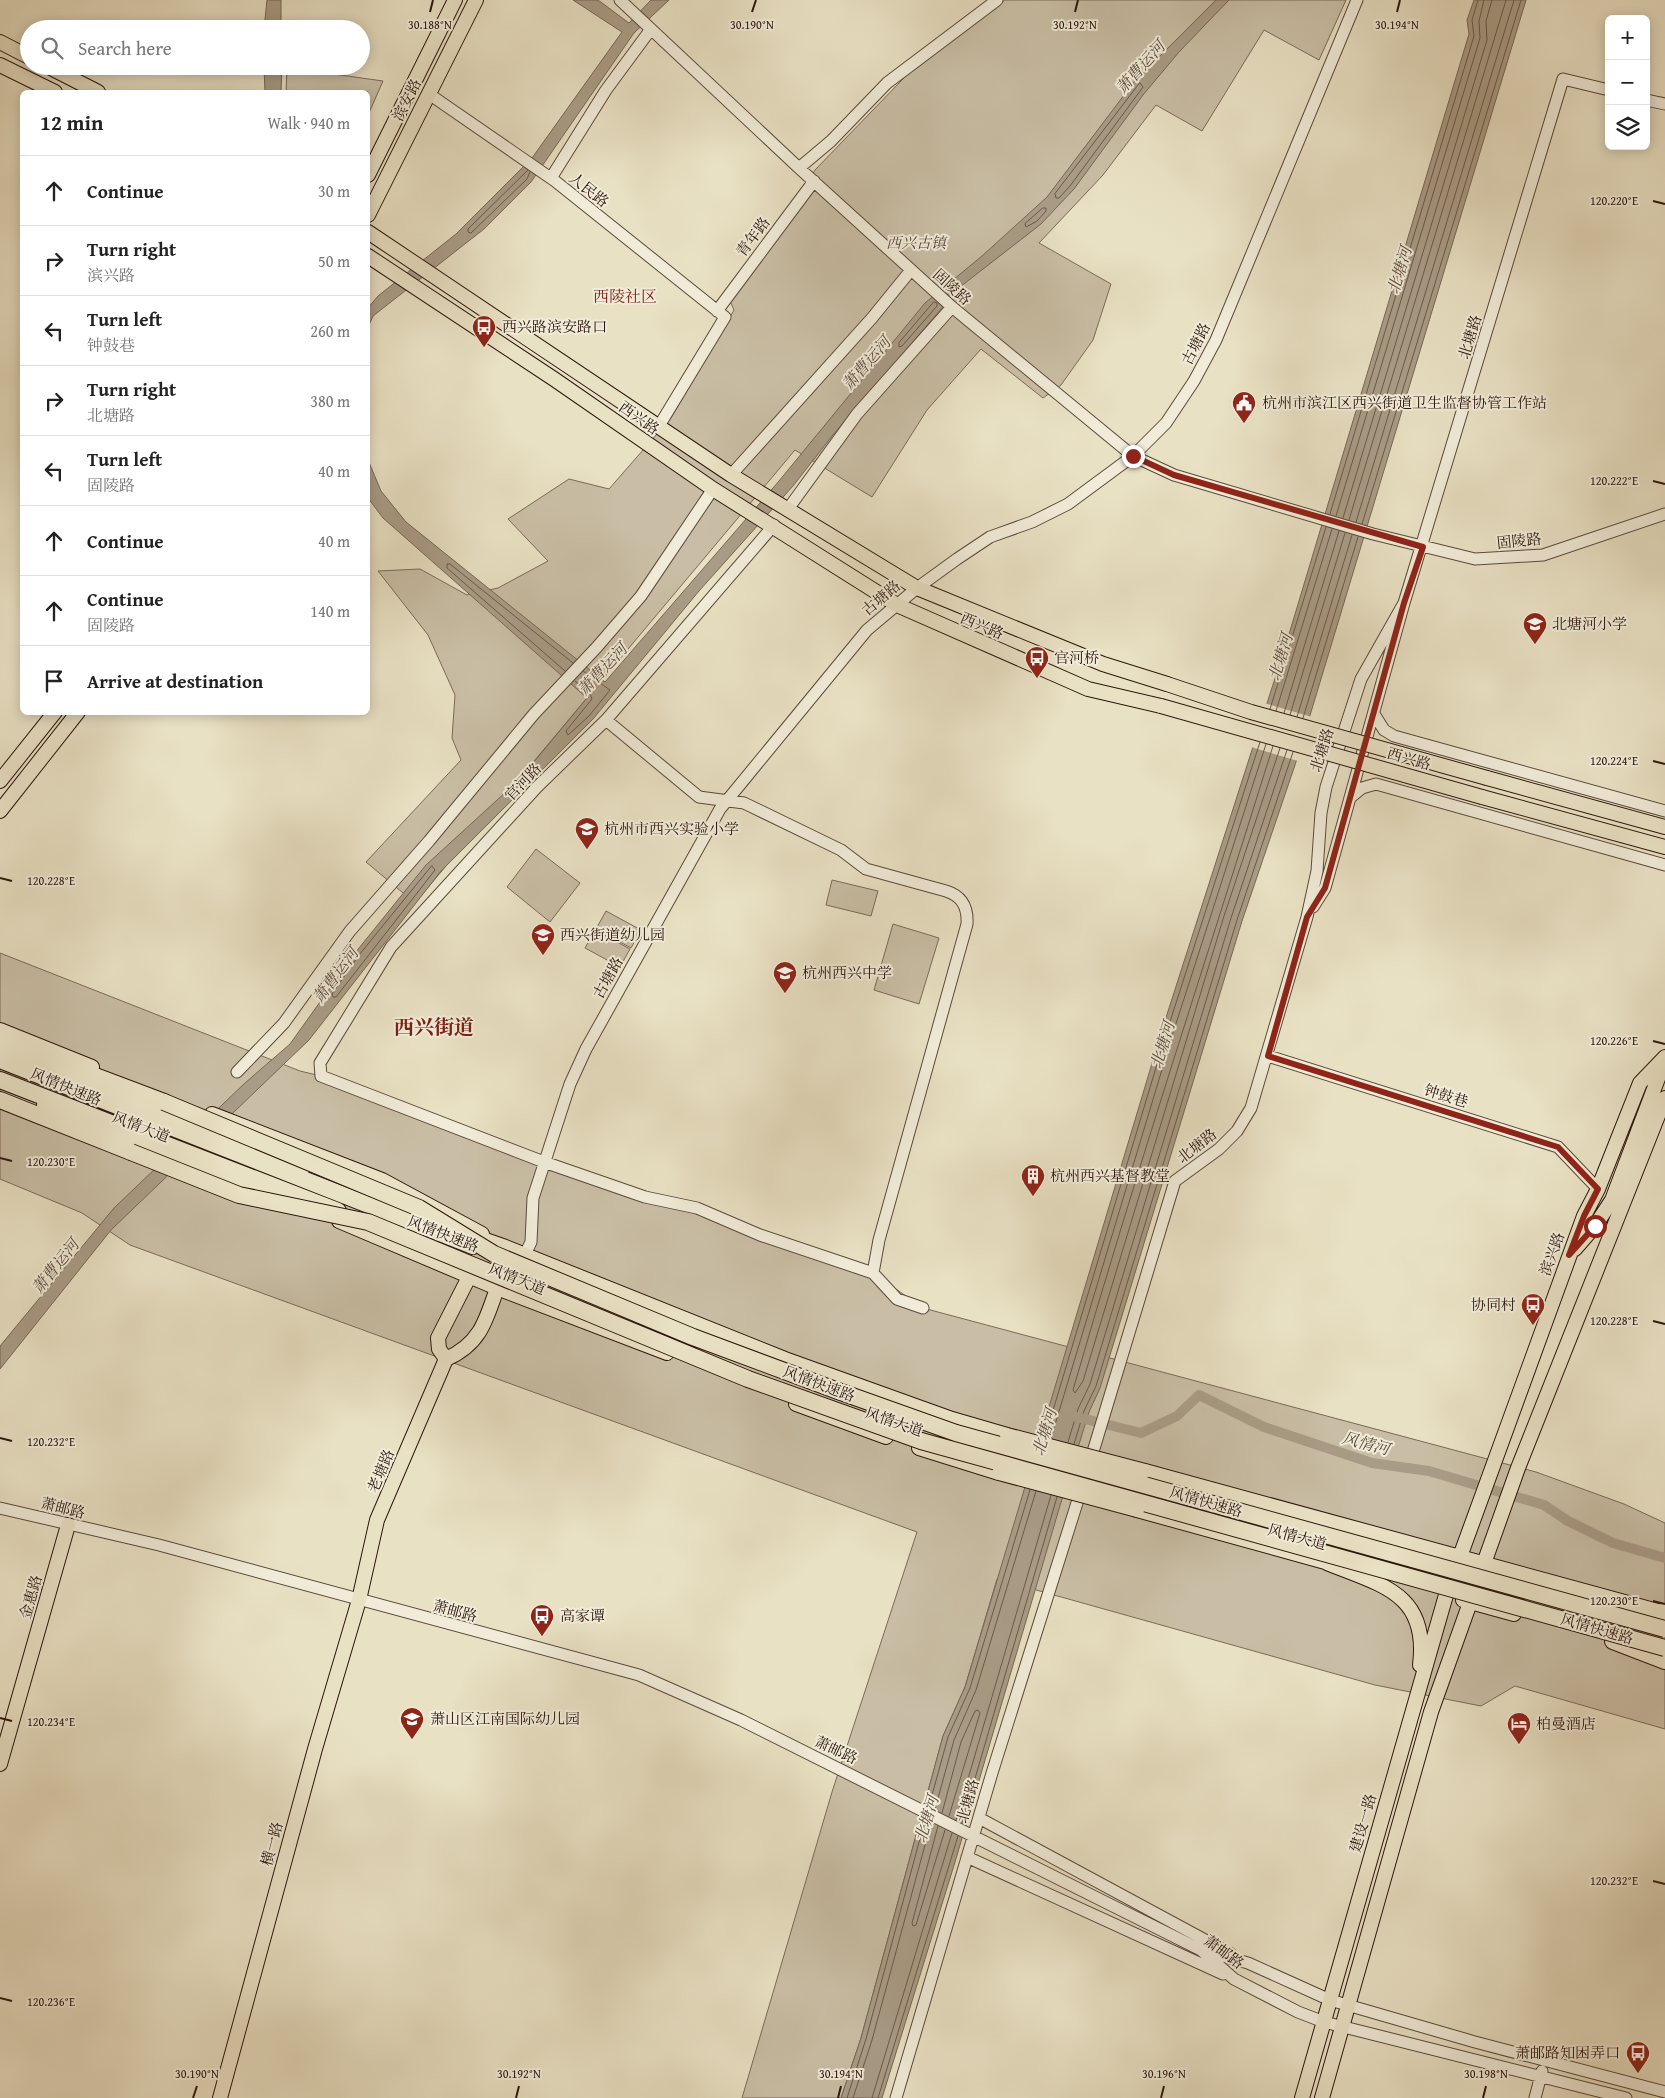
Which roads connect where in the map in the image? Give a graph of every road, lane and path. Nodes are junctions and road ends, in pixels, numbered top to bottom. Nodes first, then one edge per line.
1 (455, 0) edge
2 (476, 0) edge
3 (620, 0) edge
4 (997, 0) edge
5 (1357, 0) edge
6 (651, 29) junction
7 (0, 42) edge
8 (20, 52) edge
9 (0, 65) edge
10 (20, 75) edge
11 (20, 75) edge
12 (65, 75) edge
13 (1605, 89) edge
14 (51, 90) edge
15 (94, 90) edge
16 (429, 94) junction
17 (1650, 101) edge
18 (1665, 104) edge
19 (798, 168) junction
20 (370, 171) edge
21 (550, 178) junction
22 (814, 181) junction
23 (370, 211) edge
24 (370, 233) edge
25 (370, 257) edge
26 (911, 270) junction
27 (950, 305) junction
28 (721, 314) junction
29 (659, 426) junction
30 (1133, 456) junction
31 (731, 474) junction
32 (713, 489) junction
33 (786, 508) junction
34 (1665, 514) edge
35 (772, 524) junction
36 (1423, 547) junction
37 (917, 588) junction
38 (1404, 603) junction
39 (897, 605) junction
40 (1374, 714) junction
41 (53, 715) edge
42 (76, 715) edge
43 (606, 720) junction
44 (0, 781) edge
45 (1351, 797) junction
46 (727, 802) junction
47 (0, 811) edge
48 (1665, 811) edge
49 (1665, 827) edge
50 (1665, 847) edge
51 (1665, 865) edge
52 (1307, 917) junction
53 (0, 1030) edge
54 (0, 1040) edge
55 (0, 1048) edge
56 (1268, 1056) junction
57 (1665, 1058) edge
58 (0, 1060) edge
59 (237, 1072) dead end
60 (0, 1080) edge
61 (0, 1088) edge
62 (1665, 1098) edge
63 (0, 1100) edge
64 (136, 1148) junction
65 (544, 1162) junction
66 (1598, 1189) junction
67 (368, 1222) junction
68 (499, 1250) junction
69 (1569, 1255) junction
70 (526, 1256) junction
71 (873, 1273) junction
72 (469, 1277) junction
73 (497, 1288) junction
74 (923, 1308) dead end
75 (446, 1359) junction
76 (0, 1508) edge
77 (68, 1525) junction
78 (1459, 1558) junction
79 (1322, 1561) junction
80 (1484, 1564) junction
81 (1446, 1595) junction
82 (359, 1600) junction
83 (1471, 1603) junction
84 (1664, 1612) edge
85 (1665, 1629) edge
86 (1613, 1641) junction
87 (1665, 1648) edge
88 (1665, 1655) edge
89 (1665, 1661) edge
90 (1415, 1706) junction
91 (0, 1764) edge
92 (979, 1818) junction
93 (973, 1837) junction
94 (967, 1857) junction
95 (1201, 1950) junction
96 (1248, 1963) junction
97 (1234, 1979) junction
98 (1330, 2000) junction
99 (1348, 2005) junction
100 (1324, 2022) junction
101 (1342, 2026) junction
102 (1544, 2060) junction
103 (1540, 2076) junction
104 (1665, 2092) edge
105 (220, 2098) edge
106 (896, 2098) edge
107 (1302, 2098) edge
108 (1322, 2098) edge
109 (1535, 2098) edge
110 (1626, 2098) edge

1 - 20 main road, 滨安路
2 - 16 main road, 滨安路
3 - 6 street, 固陵路
4 - 19 street
5 - 30 street, 古塘路
6 - 19 street, 固陵路
6 - 21 street
7 - 8 main road
9 - 10 main road
11 - 14 main road
12 - 15 main road
13 - 36 street, 北塘路
16 - 21 street, 人民路
16 - 23 main road, 滨安路
17 - 18 street
19 - 22 street, 固陵路
21 - 28 street, 人民路
22 - 26 street, 固陵路
22 - 28 street, 青年路
24 - 29 main road, 西兴路
25 - 32 main road, 西兴路
26 - 27 street, 固陵路
26 - 31 street
27 - 30 street, 固陵路
27 - 33 street
28 - 29 street, 青年路
29 - 31 main road, 西兴路
30 - 36 street, 固陵路
30 - 37 street, 古塘路
31 - 33 main road, 西兴路
32 - 35 main road, 西兴路
32 - 59 street
33 - 37 main road, 西兴路
34 - 36 street, 固陵路
35 - 39 main road, 西兴路
35 - 43 street, 官河路
36 - 38 street, 北塘路
37 - 39 street, 古塘路
37 - 49 main road, 西兴路, bridge
38 - 40 street, 北塘路
38 - 52 street, 北塘路
39 - 46 street, 古塘路
39 - 50 main road, 西兴路, bridge
40 - 45 street, 北塘路
40 - 48 street, 西兴路
41 - 44 main road
42 - 47 main road
43 - 46 street
43 - 65 street, 官河路
45 - 51 street
45 - 52 street, 北塘路
46 - 65 street, 古塘路
46 - 71 street
52 - 56 street, 北塘路
53 - 68 main road
54 - 68 highway, bridge
55 - 68 main road, 风情大道
56 - 66 street, 钟鼓巷
56 - 92 street, 北塘路
57 - 66 main road, 滨兴路
57 - 69 main road
58 - 68 highway, 风情快速路, bridge
60 - 67 highway, 风情快速路, bridge
61 - 64 main road, 风情大道
62 - 80 main road
63 - 64 highway
64 - 67 highway, bridge
64 - 72 main road, 风情大道
65 - 70 street, 古塘路
65 - 71 street
66 - 69 main road, 滨兴路
67 - 87 highway, 风情快速路, bridge
68 - 70 main road, 风情大道
68 - 85 highway, 风情快速路, bridge
69 - 78 main road, 滨兴路
70 - 73 street, 古塘路
70 - 78 main road, 风情大道, bridge
71 - 74 street
72 - 73 main road, 风情大道
72 - 75 main road
73 - 75 main road
73 - 79 main road, 风情大道, bridge
75 - 82 main road, 老塘路
76 - 77 street, 萧邮路
77 - 82 street, 萧邮路
77 - 91 main road, 金惠路
78 - 80 main road, 风情大道
78 - 81 main road, 建设一路
79 - 81 main road, 风情大道
79 - 90 main road
80 - 83 main road
80 - 84 main road, 风情大道
81 - 83 main road, 风情大道
81 - 90 main road, 建设一路
82 - 93 street, 萧邮路
82 - 105 main road, 横一路
83 - 86 main road, 风情大道
83 - 99 main road
86 - 88 main road, 风情大道
86 - 89 highway
90 - 98 main road, 建设一路
92 - 93 street, 北塘路
92 - 96 street
93 - 94 street, 北塘路
93 - 95 street, 萧邮路
94 - 97 street
94 - 106 street, 北塘路
95 - 96 street
95 - 97 street, 萧邮路
96 - 98 street
97 - 100 street, 萧邮路
98 - 99 street
98 - 100 main road, 建设一路
99 - 101 main road
99 - 102 street
100 - 101 street, 萧邮路
100 - 107 main road, 建设一路
101 - 103 street, 萧邮路
101 - 108 main road
102 - 103 street
102 - 104 street
103 - 109 street
103 - 110 street, 萧邮路

